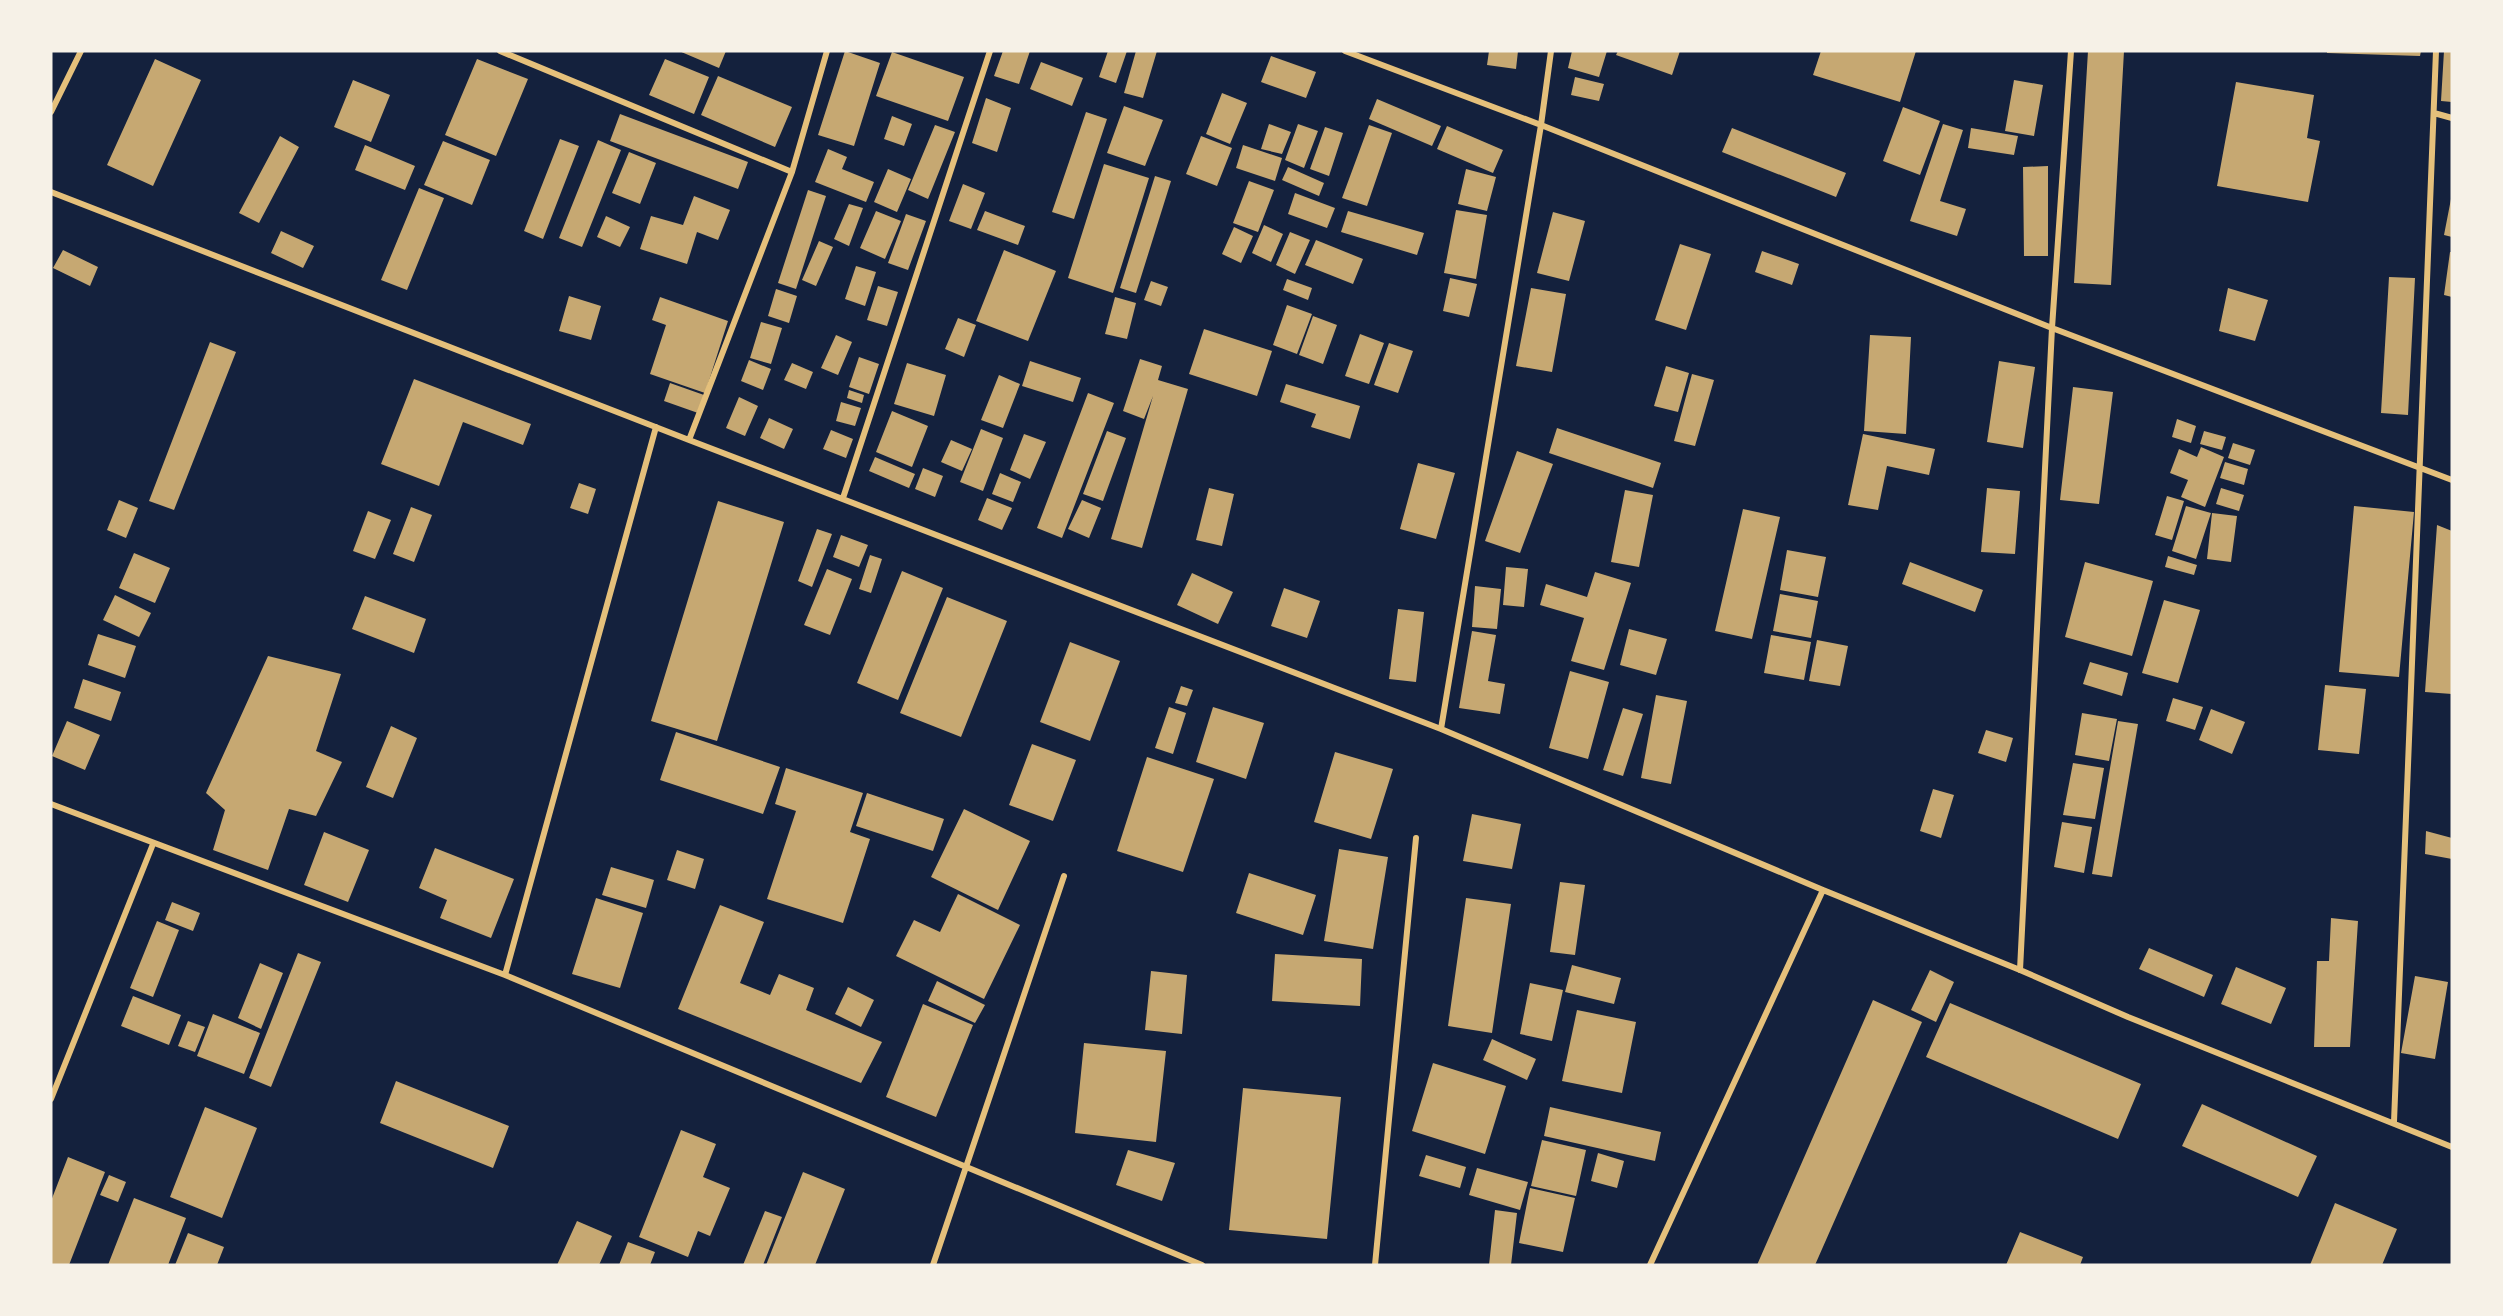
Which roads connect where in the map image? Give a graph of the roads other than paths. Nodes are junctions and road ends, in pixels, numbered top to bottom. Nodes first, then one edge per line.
1 (81, 51) edge
2 (500, 51) edge
3 (827, 51) edge
4 (990, 51) edge
5 (1345, 51) edge
6 (1551, 51) edge
7 (2071, 51) edge
8 (2436, 51) edge
9 (51, 112) edge
10 (2434, 113) junction
11 (2452, 118) edge
12 (1541, 125) junction
13 (792, 172) junction
14 (51, 192) edge
15 (2052, 328) junction
16 (656, 427) junction
17 (689, 440) junction
18 (2421, 468) junction
19 (2452, 480) edge
20 (843, 498) junction
21 (1441, 729) junction
22 (51, 804) edge
23 (1416, 838) dead end
24 (153, 844) junction
25 (1064, 876) dead end
26 (1823, 890) junction
27 (2020, 970) junction
28 (505, 975) junction
29 (51, 1099) edge
30 (2394, 1122) junction
31 (2452, 1147) edge
32 (966, 1167) junction
33 (933, 1265) edge
34 (1203, 1265) edge
35 (1375, 1265) edge
36 (1650, 1265) edge

1 - 9 street
2 - 13 street
3 - 13 street
4 - 20 street
5 - 12 street
6 - 12 street
7 - 15 street
8 - 10 street
10 - 11 street
10 - 18 street
12 - 15 street
12 - 21 street
13 - 17 street
14 - 16 street
15 - 18 street
15 - 27 street
16 - 17 street
16 - 28 street
17 - 20 street
18 - 19 street
18 - 30 street
20 - 21 street
21 - 26 street
22 - 24 street
23 - 35 street
24 - 28 street
24 - 29 street
25 - 32 street
26 - 27 street
26 - 36 street
27 - 30 street
28 - 32 street
30 - 31 street
32 - 33 street
32 - 34 street

